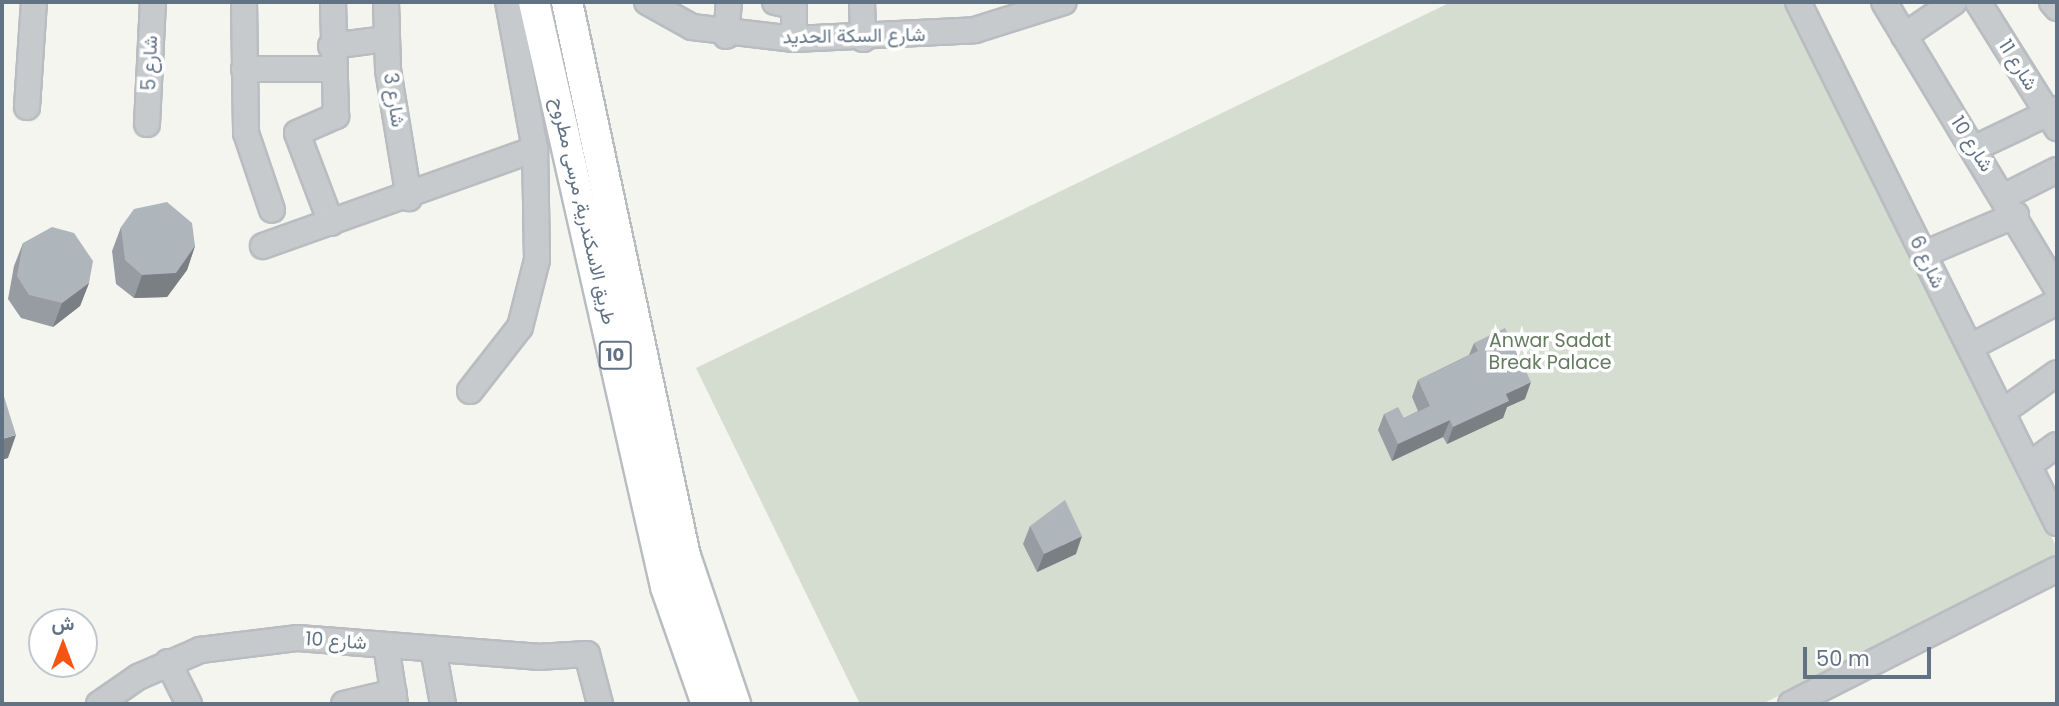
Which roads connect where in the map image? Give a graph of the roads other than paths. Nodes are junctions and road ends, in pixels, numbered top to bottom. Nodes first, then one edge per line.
1 (34, 2) edge
2 (153, 2) edge
3 (244, 2) edge
4 (333, 2) edge
5 (386, 2) edge
6 (508, 2) edge
7 (534, 2) edge
8 (567, 2) edge
9 (647, 2) edge
10 (729, 2) edge
11 (775, 2) edge
12 (862, 2) edge
13 (1064, 2) edge
14 (1798, 2) edge
15 (1884, 2) edge
16 (1955, 2) edge
17 (1978, 2) edge
18 (2052, 2) edge
19 (2057, 8) edge
20 (726, 36) junction
21 (1904, 36) junction
22 (385, 39) junction
23 (794, 39) junction
24 (863, 39) junction
25 (332, 58) junction
26 (244, 69) junction
27 (27, 107) dead end
28 (2054, 117) edge
29 (148, 124) dead end
30 (1975, 148) junction
31 (536, 149) junction
32 (2057, 170) edge
33 (409, 198) junction
34 (2011, 205) junction
35 (272, 209) dead end
36 (331, 223) junction
37 (263, 246) dead end
38 (1924, 254) junction
39 (2057, 289) edge
40 (2057, 302) edge
41 (1969, 347) junction
42 (2057, 373) edge
43 (470, 391) dead end
44 (2002, 412) junction
45 (2057, 445) edge
46 (2029, 465) junction
47 (2057, 523) edge
48 (2057, 569) edge
49 (386, 645) junction
50 (433, 649) junction
51 (168, 662) junction
52 (395, 698) edge
53 (99, 704) edge
54 (189, 704) edge
55 (344, 704) edge
56 (443, 704) edge
57 (600, 704) edge
58 (707, 704) edge
59 (735, 704) edge
60 (1791, 704) edge

1 - 27 street
2 - 29 street, شارع 5
3 - 26 street
4 - 25 street
5 - 22 street, شارع 3
6 - 31 street
7 - 58 main road, طريق الاسكندرية, مرسى مطروح / 10
8 - 59 main road, طريق الاسكندرية, مرسى مطروح / 10
9 - 20 street, شارع السكة الحديد
10 - 20 street
11 - 23 street
12 - 24 street
13 - 24 street, شارع السكة الحديد
14 - 38 street, شارع 6
15 - 21 street, شارع 10
16 - 21 street
17 - 28 street, شارع 11
18 - 19 street
20 - 23 street, شارع السكة الحديد
21 - 30 street, شارع 10
22 - 25 street
22 - 33 street, شارع 3
23 - 24 street, شارع السكة الحديد
25 - 26 street
25 - 36 street
26 - 35 street
28 - 30 street
30 - 34 street, شارع 10
31 - 33 street
31 - 43 street
32 - 34 street
33 - 36 street
34 - 38 street
34 - 39 street, شارع 10
36 - 37 street
38 - 41 street, شارع 6
40 - 41 street
41 - 44 street, شارع 6
42 - 44 street
44 - 46 street, شارع 6
45 - 46 street
46 - 47 street, شارع 6
48 - 60 street
49 - 50 street, شارع 10
49 - 51 street, شارع 10
49 - 52 street
50 - 56 street
50 - 57 street, شارع 10
51 - 53 street, شارع 10
51 - 54 street
52 - 55 street

